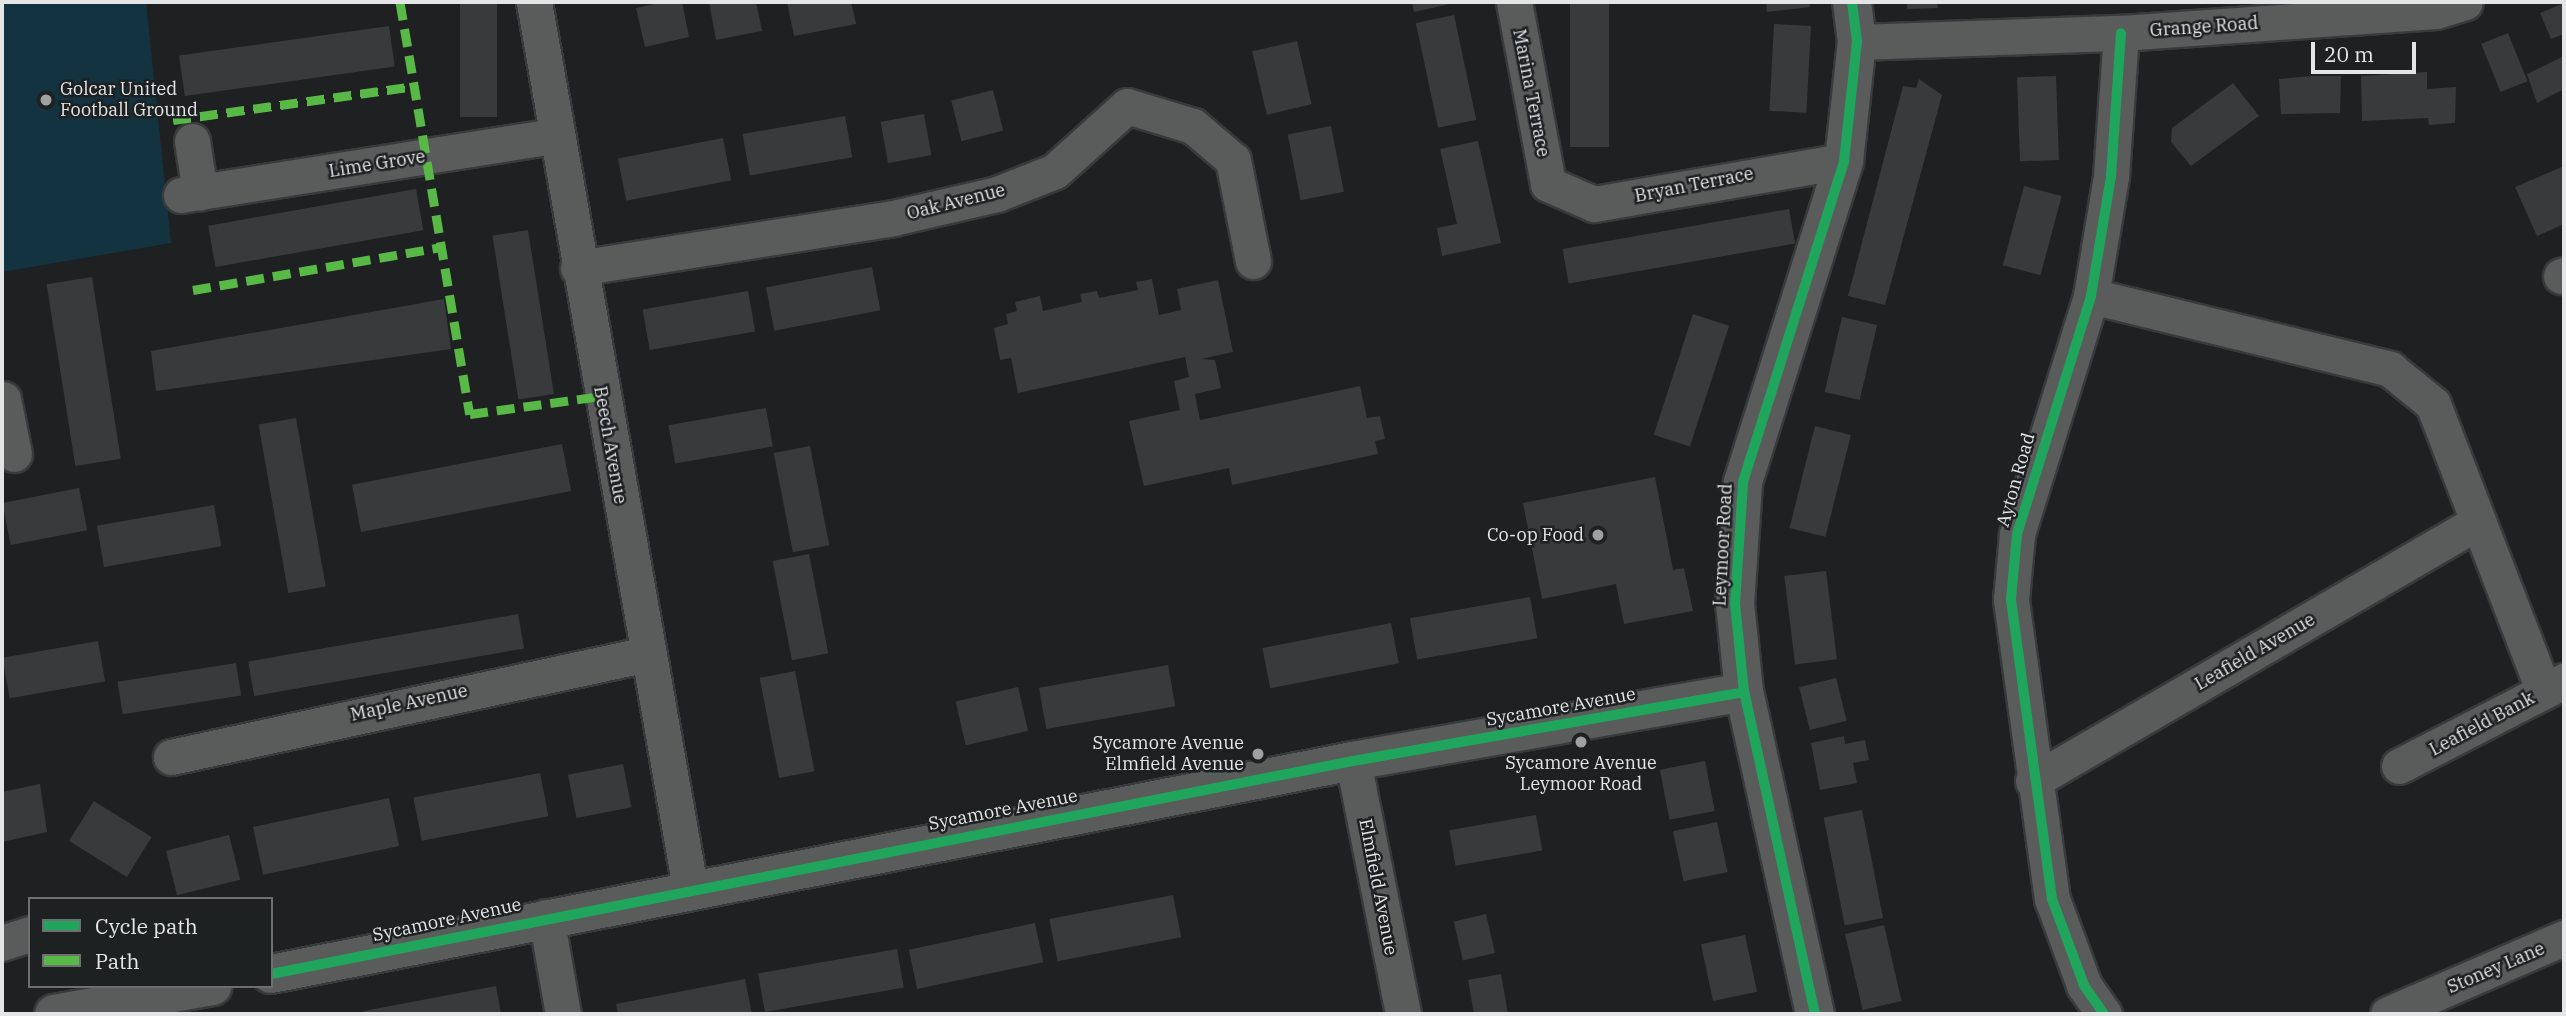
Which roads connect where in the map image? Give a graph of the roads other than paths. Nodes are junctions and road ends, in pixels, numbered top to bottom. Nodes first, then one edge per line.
1 (534, 2) edge
2 (1514, 2) edge
3 (1852, 2) edge
4 (2465, 2) edge
5 (2121, 33) junction
6 (1857, 42) junction
7 (553, 136) junction
8 (192, 141) dead end
9 (1844, 161) junction
10 (1548, 184) joint
11 (1253, 261) dead end
12 (579, 268) junction
13 (2091, 296) junction
14 (2, 396) edge
15 (15, 454) dead end
16 (2476, 523) junction
17 (647, 654) junction
18 (2554, 686) edge
19 (1744, 692) junction
20 (172, 757) dead end
21 (1353, 761) junction
22 (2399, 766) dead end
23 (2033, 781) junction
24 (690, 888) junction
25 (546, 917) junction
26 (28, 935) edge
27 (2564, 938) edge
28 (2, 943) edge
29 (273, 974) edge
30 (133, 993) edge
31 (203, 997) edge
32 (58, 1014) edge
33 (563, 1014) edge
34 (1403, 1014) edge
35 (1815, 1014) edge
36 (2104, 1014) edge
37 (2388, 1014) edge

1 - 7 street, Beech Avenue
2 - 10 street, Marina Terrace
3 - 6 street, Leymoor Road
4 - 5 street, Grange Road
5 - 6 street, Grange Road
5 - 13 street, Ayton Road
6 - 9 street, Leymoor Road
7 - 8 street, Lime Grove
7 - 12 street, Beech Avenue
9 - 10 street, Bryan Terrace
9 - 19 street, Leymoor Road
11 - 12 street, Oak Avenue
12 - 17 street, Beech Avenue
13 - 16 street
13 - 23 street, Ayton Road
14 - 15 street
16 - 18 street
16 - 23 street, Leafield Avenue
17 - 20 street, Maple Avenue
17 - 24 street, Beech Avenue
18 - 22 street, Leafield Bank
19 - 21 street, Sycamore Avenue
19 - 35 street, Leymoor Road
21 - 24 street, Sycamore Avenue
21 - 34 street, Elmfield Avenue
23 - 36 street, Ayton Road
24 - 25 street, Sycamore Avenue
25 - 29 street, Sycamore Avenue
25 - 33 street
26 - 28 street
27 - 37 street, Stoney Lane
30 - 31 street
30 - 32 street

